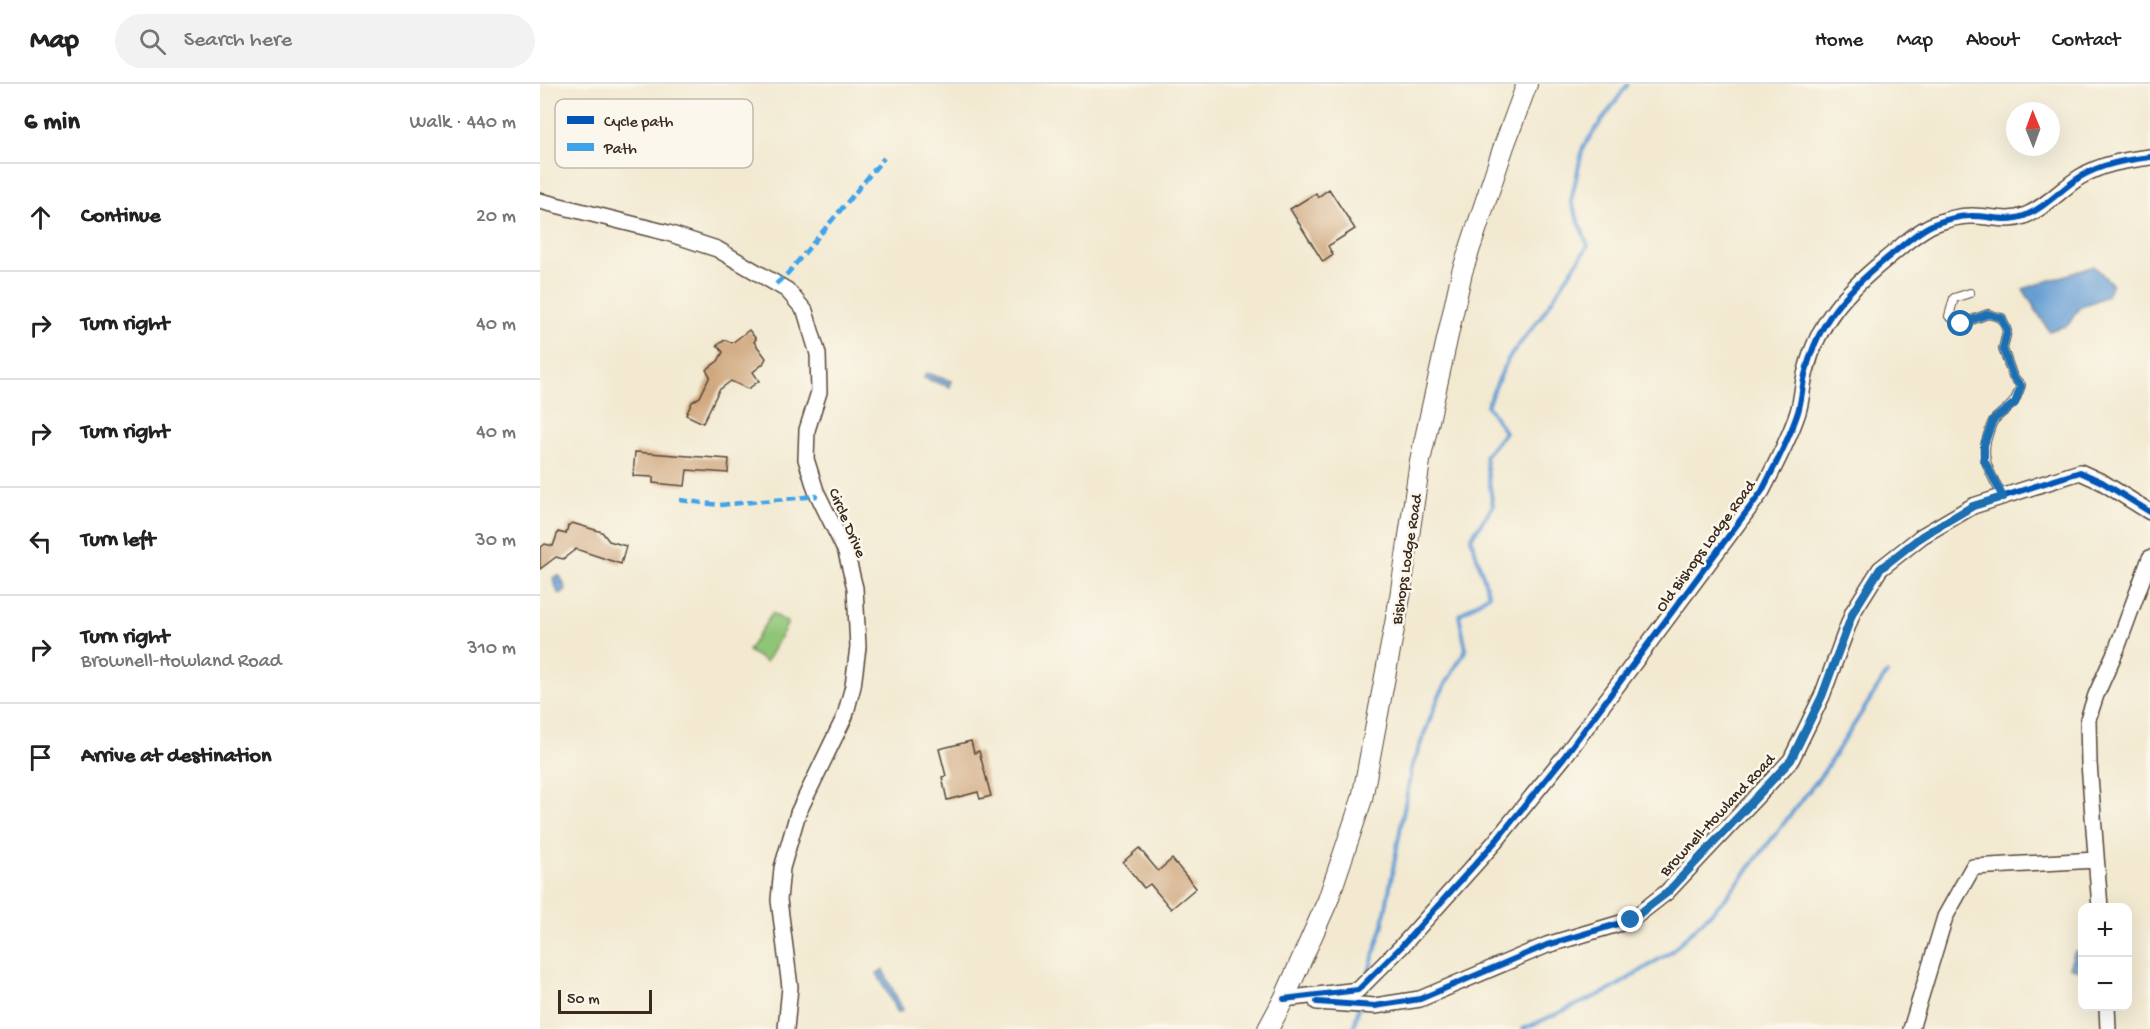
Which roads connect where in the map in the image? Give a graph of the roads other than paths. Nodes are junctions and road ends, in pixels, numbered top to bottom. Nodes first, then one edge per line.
1 (1527, 84) edge
2 (2150, 157) edge
3 (540, 201) edge
4 (1970, 293) dead end
5 (2003, 497) junction
6 (2150, 512) edge
7 (2150, 558) edge
8 (2096, 860) junction
9 (2100, 903) edge
10 (1284, 999) junction
11 (2107, 1011) edge
12 (786, 1029) edge
13 (1268, 1029) edge
14 (1911, 1029) edge
15 (2108, 1029) edge

1 - 10 street, Bishops Lodge Road
2 - 10 street, Old Bishops Lodge Road
3 - 12 street, Circle Drive
4 - 5 lane
5 - 6 street, Brownell-Howland Road
5 - 10 street, Brownell-Howland Road
7 - 8 street
8 - 9 street
8 - 14 street
10 - 13 street, Bishops Lodge Road
11 - 15 street

